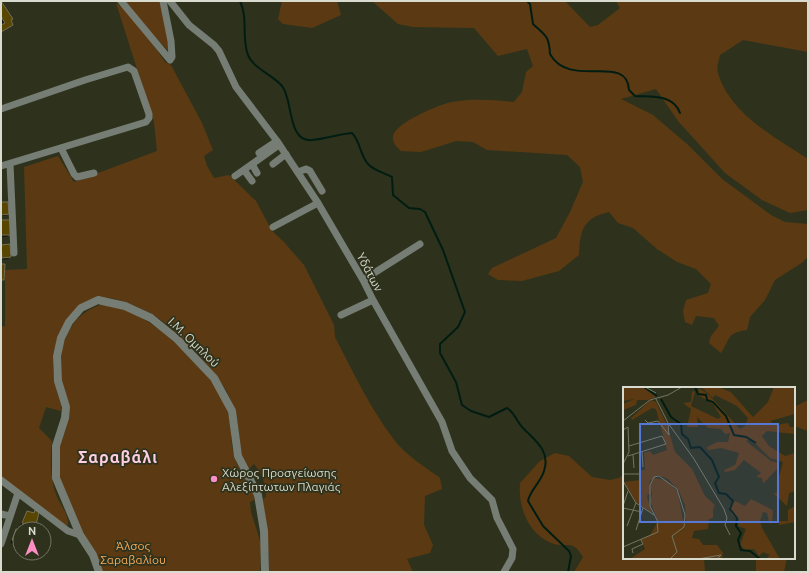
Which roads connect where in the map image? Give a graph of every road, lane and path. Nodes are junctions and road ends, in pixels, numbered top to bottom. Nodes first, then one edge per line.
1 (121, 1) edge
2 (163, 1) edge
3 (170, 1) edge
4 (1, 109) edge
5 (278, 143) junction
6 (61, 148) junction
7 (259, 153) dead end
8 (286, 154) junction
9 (10, 164) junction
10 (252, 164) junction
11 (273, 164) dead end
12 (1, 166) edge
13 (244, 170) junction
14 (298, 172) junction
15 (94, 173) dead end
16 (257, 173) dead end
17 (235, 176) dead end
18 (252, 181) dead end
19 (322, 191) dead end
20 (318, 203) junction
21 (273, 227) dead end
22 (420, 244) dead end
23 (14, 253) dead end
24 (363, 280) junction
25 (373, 300) junction
26 (341, 315) dead end
27 (1, 480) edge
28 (18, 493) junction
29 (1, 514) edge
30 (10, 516) junction
31 (80, 535) junction
32 (1, 544) edge
33 (99, 572) edge
34 (265, 572) edge
35 (504, 572) edge

1 - 2 street
3 - 5 street, Υδάτων
4 - 6 street
5 - 7 street
5 - 8 street, Υδάτων
5 - 10 street
6 - 9 street
6 - 15 street
8 - 11 street
8 - 14 street, Υδάτων
9 - 12 street
9 - 23 street
10 - 13 street
10 - 16 street
13 - 17 street
13 - 18 street
14 - 19 street
14 - 20 street, Υδάτων
20 - 21 street
20 - 24 street, Υδάτων
22 - 24 street
24 - 25 street, Υδάτων
25 - 26 street
25 - 35 street, Υδάτων
27 - 28 street
28 - 30 street
28 - 31 street
29 - 30 street
30 - 32 street
31 - 33 street, Ι.Μ. Ομπλού
31 - 34 street, Ι.Μ. Ομπλού

